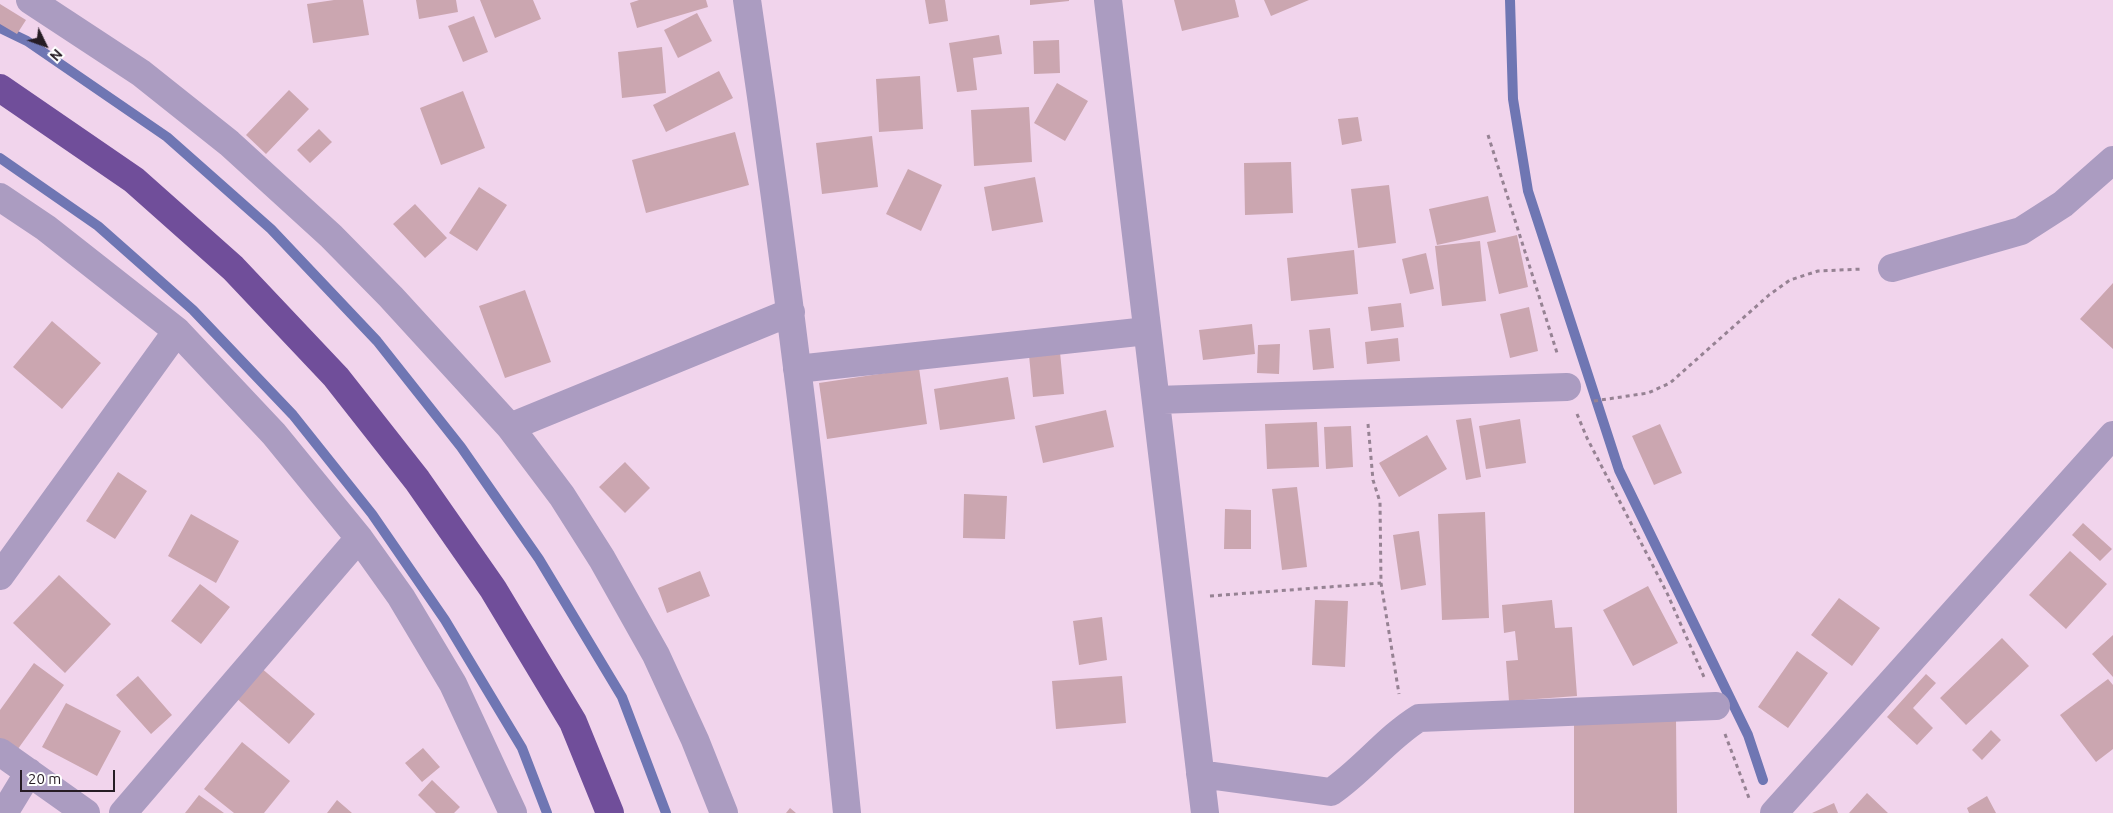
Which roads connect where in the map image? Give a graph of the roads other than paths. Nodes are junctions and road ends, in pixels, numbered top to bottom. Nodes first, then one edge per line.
1 (30, 0) edge
2 (748, 0) edge
3 (1108, 0) edge
4 (0, 88) edge
5 (2113, 160) edge
6 (0, 197) edge
7 (1892, 268) road end
8 (791, 312) junction
9 (178, 331) junction
10 (1147, 331) junction
11 (797, 369) junction
12 (1567, 387) road end
13 (1156, 400) junction
14 (510, 426) junction
15 (2113, 435) edge
16 (359, 538) junction
17 (0, 576) edge
18 (1716, 706) road end
19 (0, 752) edge
20 (29, 772) junction
21 (1200, 774) junction
22 (1762, 809) edge
23 (509, 810) edge
24 (4, 813) edge
25 (86, 813) edge
26 (123, 813) edge
27 (610, 813) edge
28 (724, 813) edge
29 (847, 813) edge
30 (1204, 813) edge

1 - 14 street
2 - 8 street
3 - 10 street
4 - 27 highway
5 - 7 street
6 - 9 street
8 - 11 street
8 - 14 street
9 - 16 street
9 - 17 street
10 - 11 street
10 - 13 street
11 - 29 street
12 - 13 street
13 - 21 street
14 - 28 street
15 - 22 street
16 - 23 street
16 - 26 street
18 - 21 street
19 - 20 street
20 - 24 street
20 - 25 street
21 - 30 street

